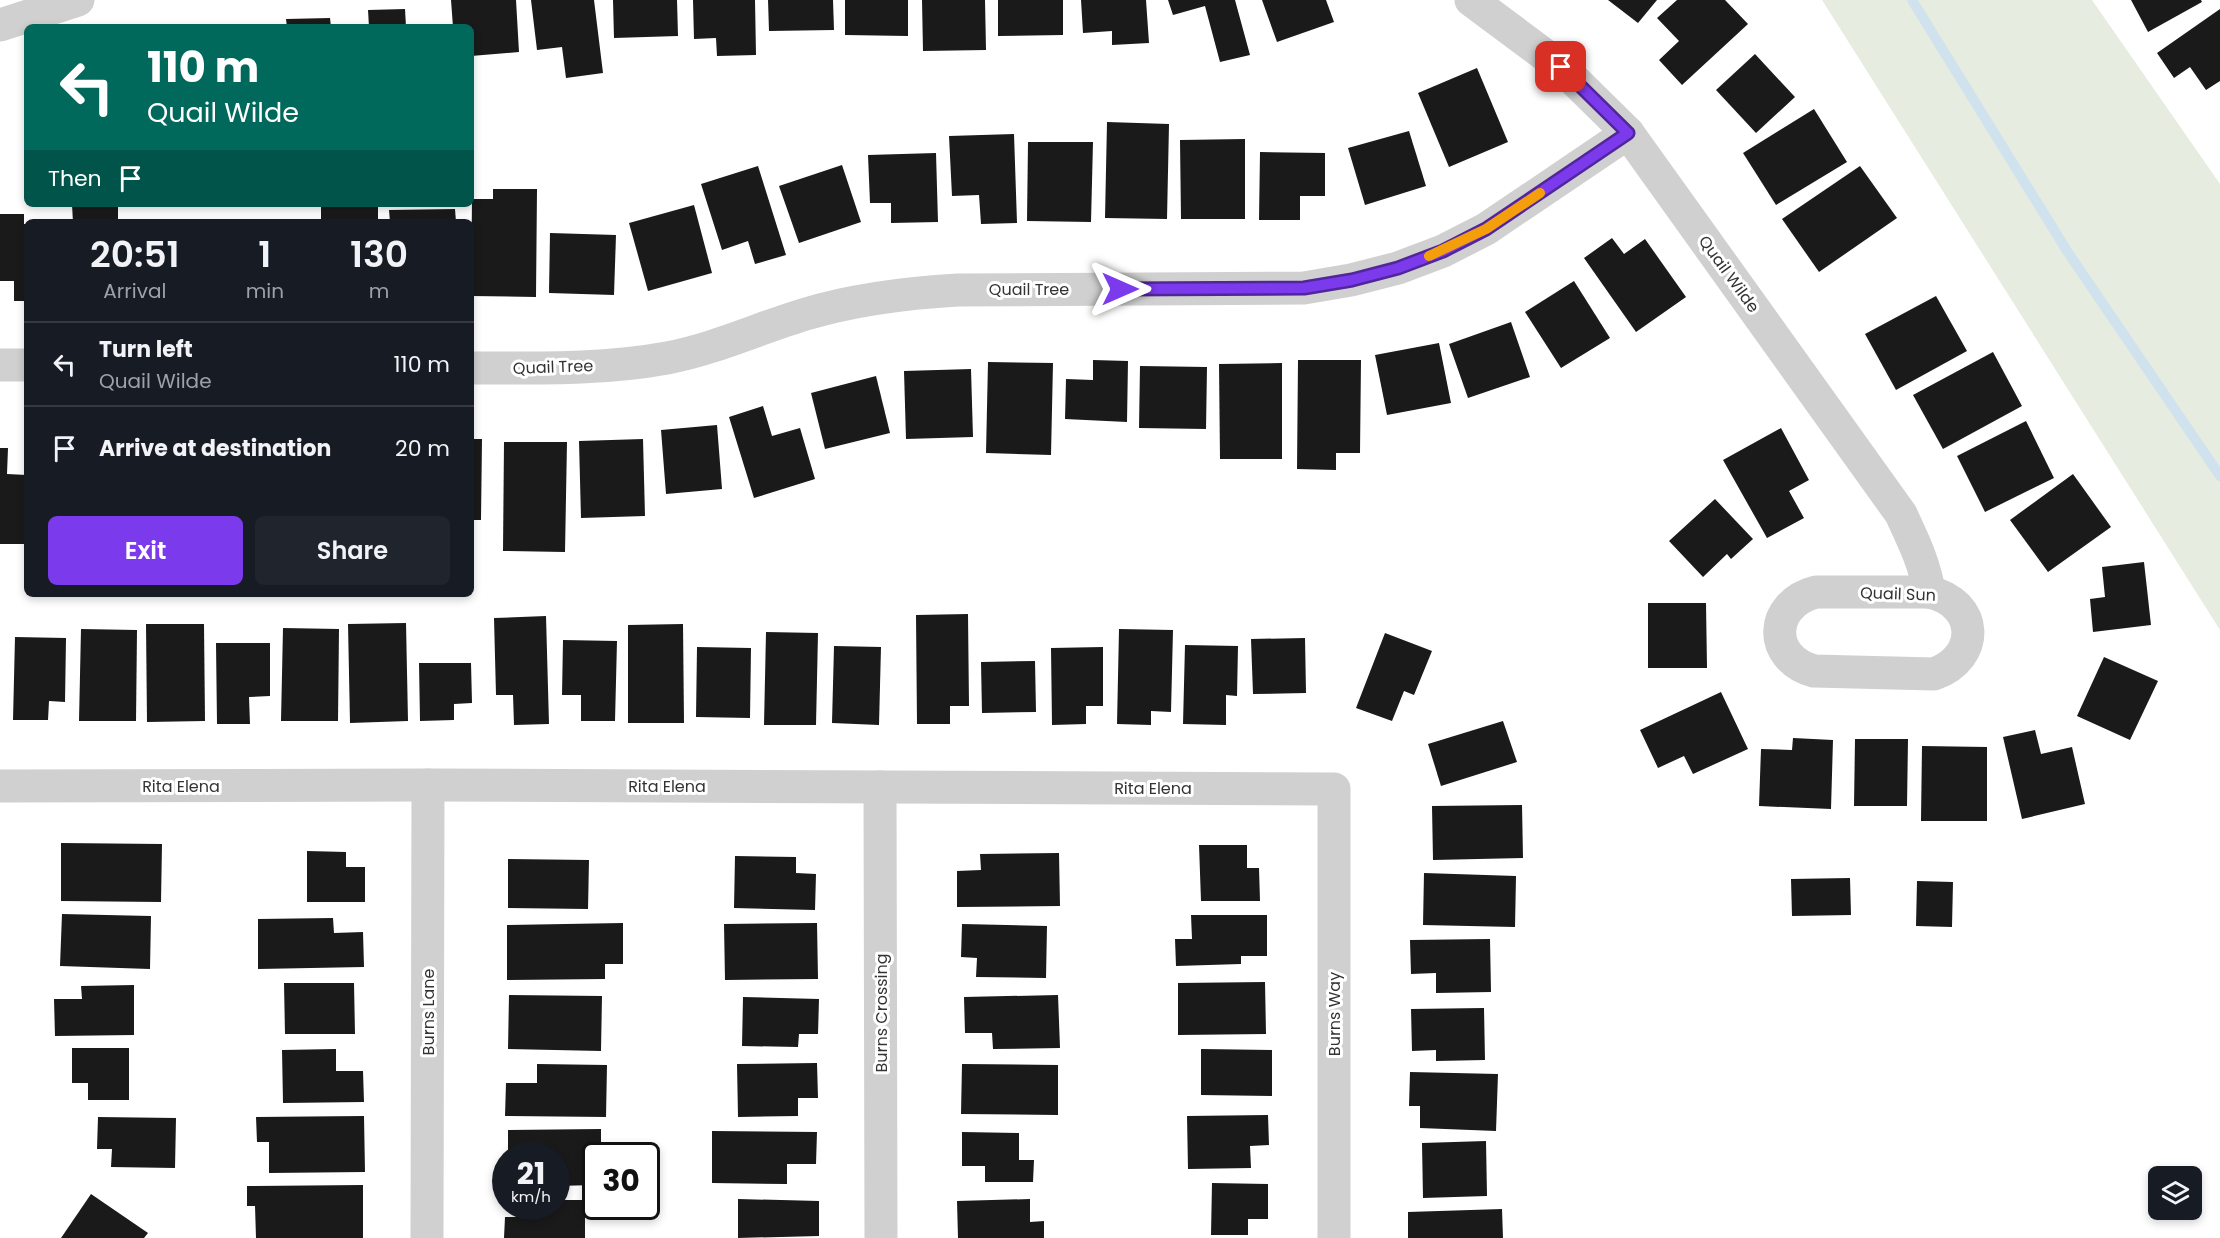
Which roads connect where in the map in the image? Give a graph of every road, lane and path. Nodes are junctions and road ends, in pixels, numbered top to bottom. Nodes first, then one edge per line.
1 (78, 0) edge
2 (1471, 0) edge
3 (0, 25) edge
4 (1628, 133) junction
5 (0, 365) edge
6 (24, 365) edge
7 (474, 368) edge
8 (1929, 592) junction
9 (428, 785) junction
10 (0, 786) edge
11 (880, 787) junction
12 (1334, 789) joint
13 (427, 1238) edge
14 (881, 1238) edge
15 (1334, 1238) edge

1 - 3 street
2 - 4 street, Quail Wilde
4 - 7 street, Quail Tree
4 - 8 street, Quail Wilde
5 - 6 street
8 - 8 street, Quail Sun
9 - 10 street, Rita Elena
9 - 11 street, Rita Elena
9 - 13 street, Burns Lane
11 - 12 street, Rita Elena
11 - 14 street, Burns Crossing
12 - 15 street, Burns Way

